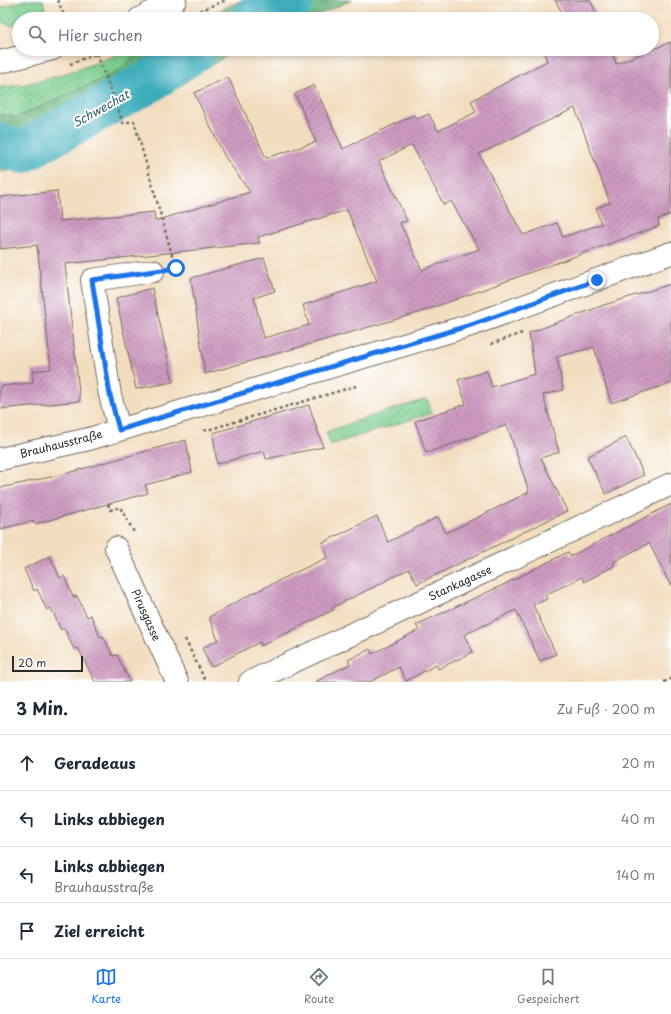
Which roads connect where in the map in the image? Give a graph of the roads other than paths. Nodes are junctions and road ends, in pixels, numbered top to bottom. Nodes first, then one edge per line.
1 (181, 8) edge
2 (165, 12) edge
3 (24, 56) edge
4 (0, 62) edge
5 (671, 253) edge
6 (153, 271) road end
7 (119, 430) junction
8 (0, 459) edge
9 (671, 484) edge
10 (116, 548) dead end
11 (177, 682) edge
12 (250, 682) edge

1 - 2 street
3 - 4 street
5 - 7 street, Brauhausstraße
6 - 7 street
7 - 8 street, Brauhausstraße
9 - 12 street, Stankagasse
10 - 11 street, Pirusgasse

